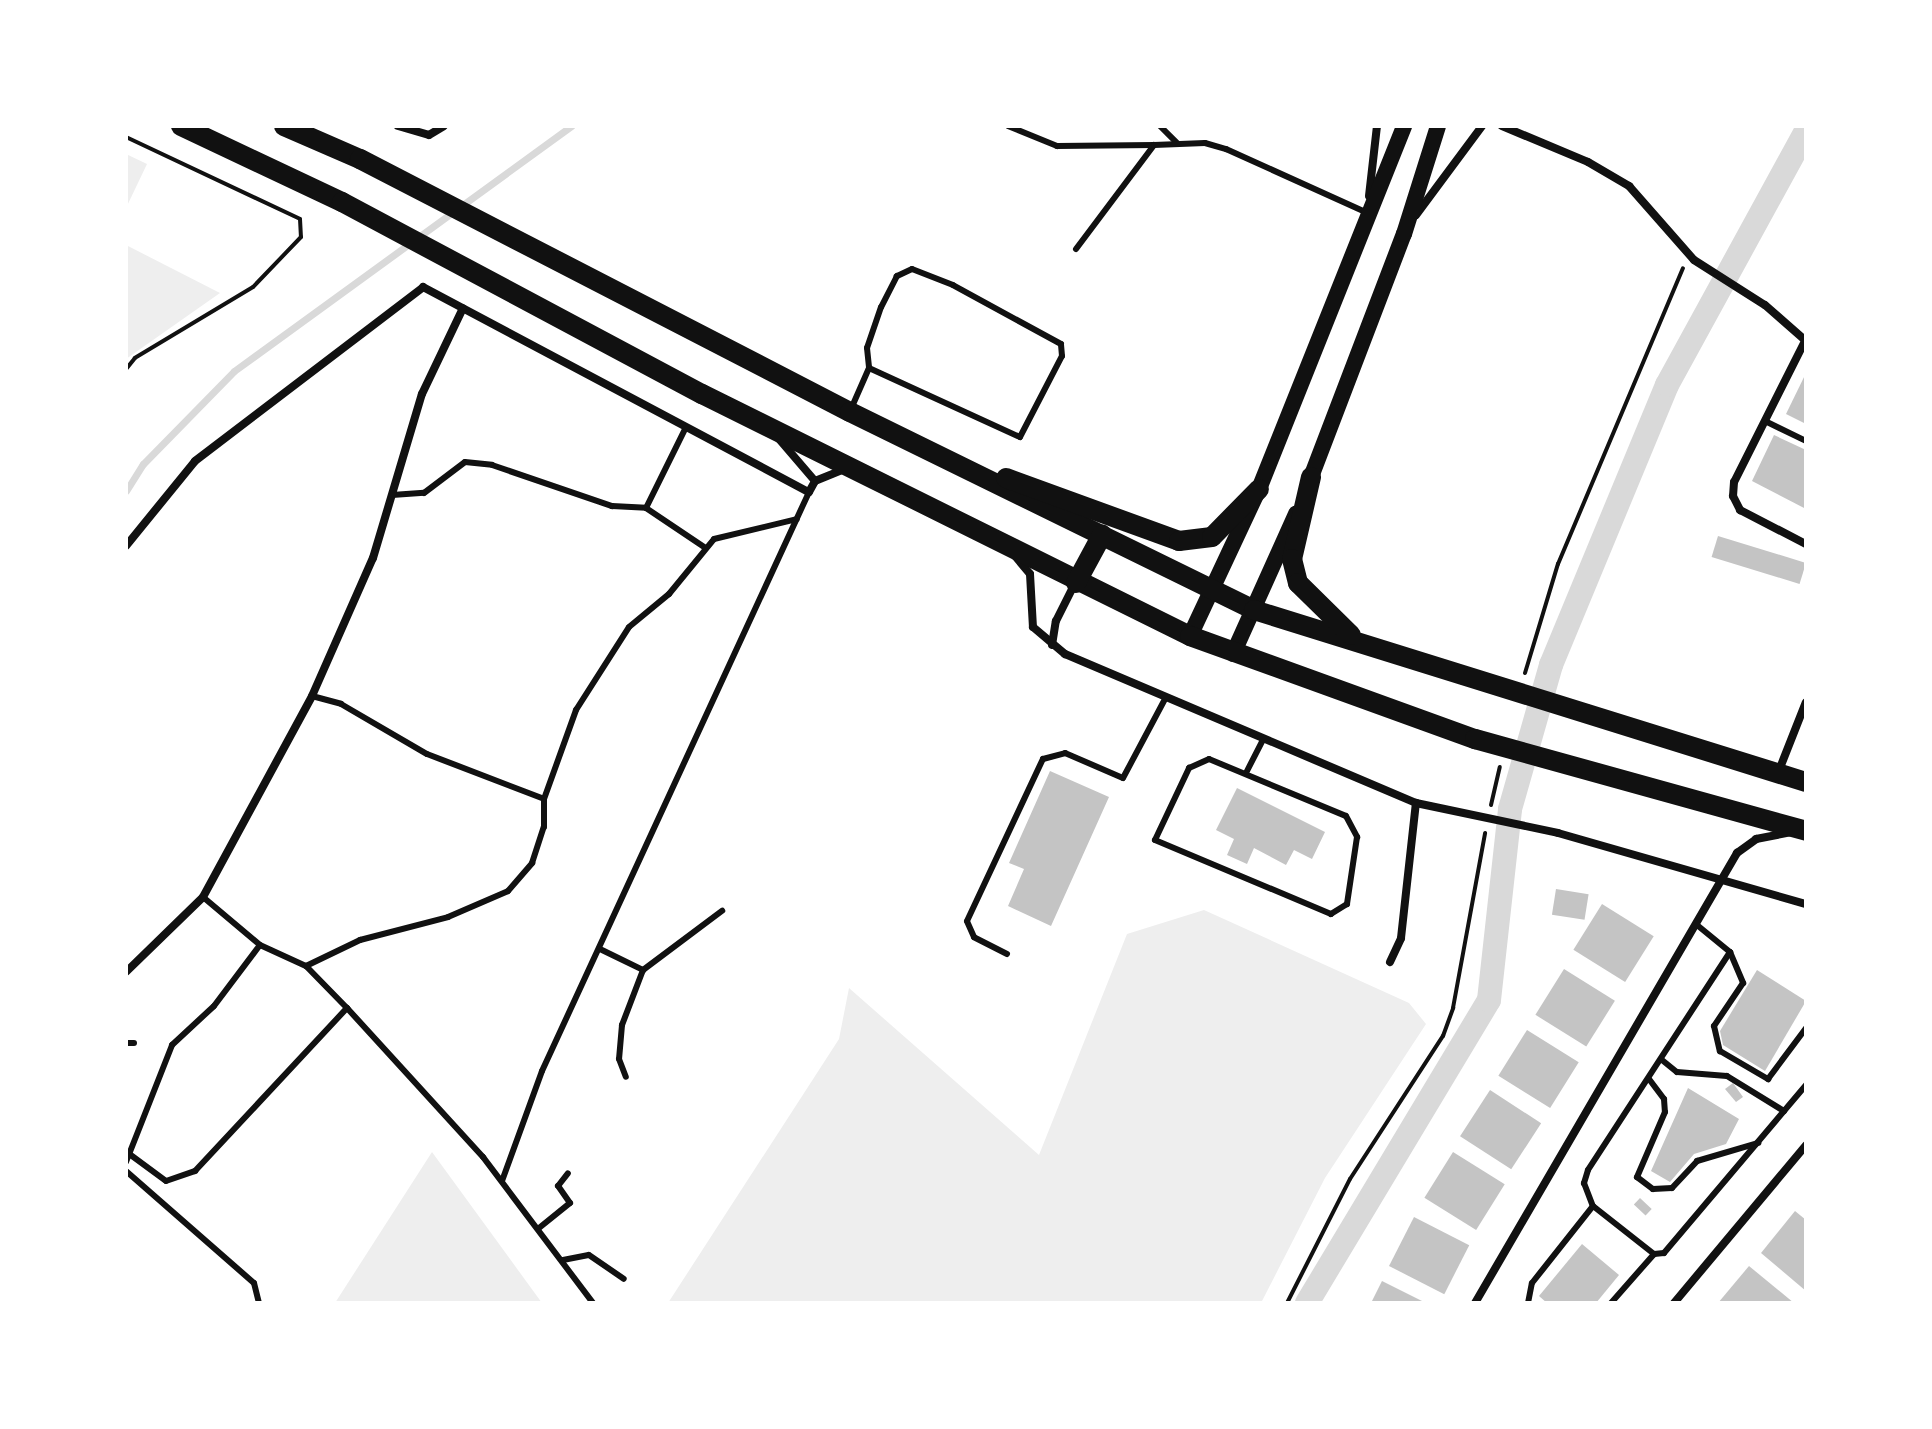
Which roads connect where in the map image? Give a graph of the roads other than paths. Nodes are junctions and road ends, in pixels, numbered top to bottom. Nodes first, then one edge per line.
1 (181, 126) edge
2 (284, 126) edge
3 (398, 126) edge
4 (444, 126) edge
5 (1008, 126) edge
6 (1160, 126) edge
7 (1377, 126) edge
8 (1404, 126) edge
9 (1438, 126) edge
10 (1482, 126) edge
11 (1502, 126) edge
12 (1178, 144) junction
13 (1154, 145) junction
14 (1368, 213) junction
15 (1404, 234) junction
16 (1076, 249) dead end
17 (463, 308) junction
18 (1806, 340) edge
19 (869, 368) junction
20 (850, 412) junction
21 (1765, 421) junction
22 (686, 427) junction
23 (770, 428) junction
24 (1806, 441) edge
25 (964, 466) junction
26 (848, 467) junction
27 (1311, 477) junction
28 (815, 481) junction
29 (1259, 489) junction
30 (809, 492) junction
31 (392, 495) junction
32 (646, 508) junction
33 (797, 519) junction
34 (1102, 535) junction
35 (1806, 544) edge
36 (126, 546) edge
37 (704, 547) junction
38 (1007, 547) junction
39 (1076, 583) junction
40 (1212, 589) junction
41 (1254, 610) junction
42 (1190, 636) junction
43 (1360, 642) junction
44 (1052, 645) junction
45 (1233, 654) junction
46 (312, 696) junction
47 (1166, 697) junction
48 (1806, 702) edge
49 (1264, 738) junction
50 (1247, 771) junction
51 (1778, 774) junction
52 (1806, 782) edge
53 (544, 799) junction
54 (1416, 803) junction
55 (1805, 830) edge
56 (1723, 880) junction
57 (203, 897) junction
58 (1806, 904) edge
59 (722, 911) dead end
60 (1697, 925) junction
61 (260, 945) junction
62 (602, 950) junction
63 (1730, 952) junction
64 (1007, 954) dead end
65 (1390, 962) dead end
66 (306, 966) junction
67 (643, 970) junction
68 (126, 972) edge
69 (347, 1008) junction
70 (1806, 1028) edge
71 (1662, 1060) junction
72 (626, 1077) dead end
73 (1649, 1079) junction
74 (1806, 1085) edge
75 (1784, 1111) junction
76 (1758, 1143) junction
77 (1806, 1145) edge
78 (128, 1153) junction
79 (126, 1162) edge
80 (126, 1171) edge
81 (568, 1173) dead end
82 (502, 1181) junction
83 (1593, 1206) junction
84 (539, 1228) junction
85 (1654, 1254) junction
86 (563, 1260) junction
87 (624, 1279) dead end
88 (259, 1303) edge
89 (593, 1303) edge
90 (1475, 1303) edge
91 (1528, 1303) edge
92 (1611, 1303) edge
93 (1674, 1303) edge

1 - 23 highway
2 - 20 highway
3 - 4 street
5 - 13 lane
6 - 12 lane
7 - 14 street
8 - 14 main road
9 - 15 main road
10 - 15 street
11 - 18 street
12 - 13 lane
12 - 14 lane
13 - 16 lane
14 - 29 main road
15 - 27 main road
17 - 22 street
17 - 31 street
17 - 36 street
18 - 21 street
19 - 19 lane
19 - 20 lane
20 - 25 highway
21 - 24 lane
21 - 35 street
22 - 30 street
22 - 32 lane
23 - 26 highway
23 - 28 street
25 - 29 highway
25 - 34 highway
26 - 28 street
26 - 38 highway
27 - 41 main road
27 - 43 highway
28 - 30 street
29 - 40 main road
30 - 33 lane
31 - 32 lane
31 - 46 street
32 - 37 lane
33 - 37 lane
33 - 62 lane
34 - 39 highway
34 - 40 highway
37 - 53 lane
38 - 39 highway
38 - 44 street
39 - 42 highway
39 - 44 street
40 - 41 highway
40 - 42 main road
41 - 43 highway
41 - 45 main road
42 - 45 highway
43 - 51 highway
44 - 47 street
45 - 55 highway
46 - 53 lane
46 - 57 street
47 - 49 street
47 - 64 lane
48 - 51 street
49 - 50 lane
49 - 54 street
50 - 50 lane
51 - 52 highway
53 - 66 lane
54 - 56 street
54 - 65 street
55 - 56 street
56 - 58 street
56 - 60 street
57 - 61 lane
57 - 68 street
59 - 67 lane
60 - 63 lane
60 - 90 street
61 - 66 lane
61 - 78 lane
62 - 67 lane
62 - 82 lane
63 - 70 lane
63 - 71 lane
66 - 69 lane
67 - 72 lane
69 - 78 lane
69 - 82 lane
71 - 73 lane
71 - 75 lane
73 - 76 lane
73 - 83 lane
74 - 75 lane
75 - 76 lane
76 - 85 lane
77 - 93 street
78 - 79 lane
80 - 88 lane
81 - 84 lane
82 - 84 lane
83 - 85 lane
83 - 91 lane
84 - 86 lane
85 - 92 lane
86 - 87 lane
86 - 89 lane

